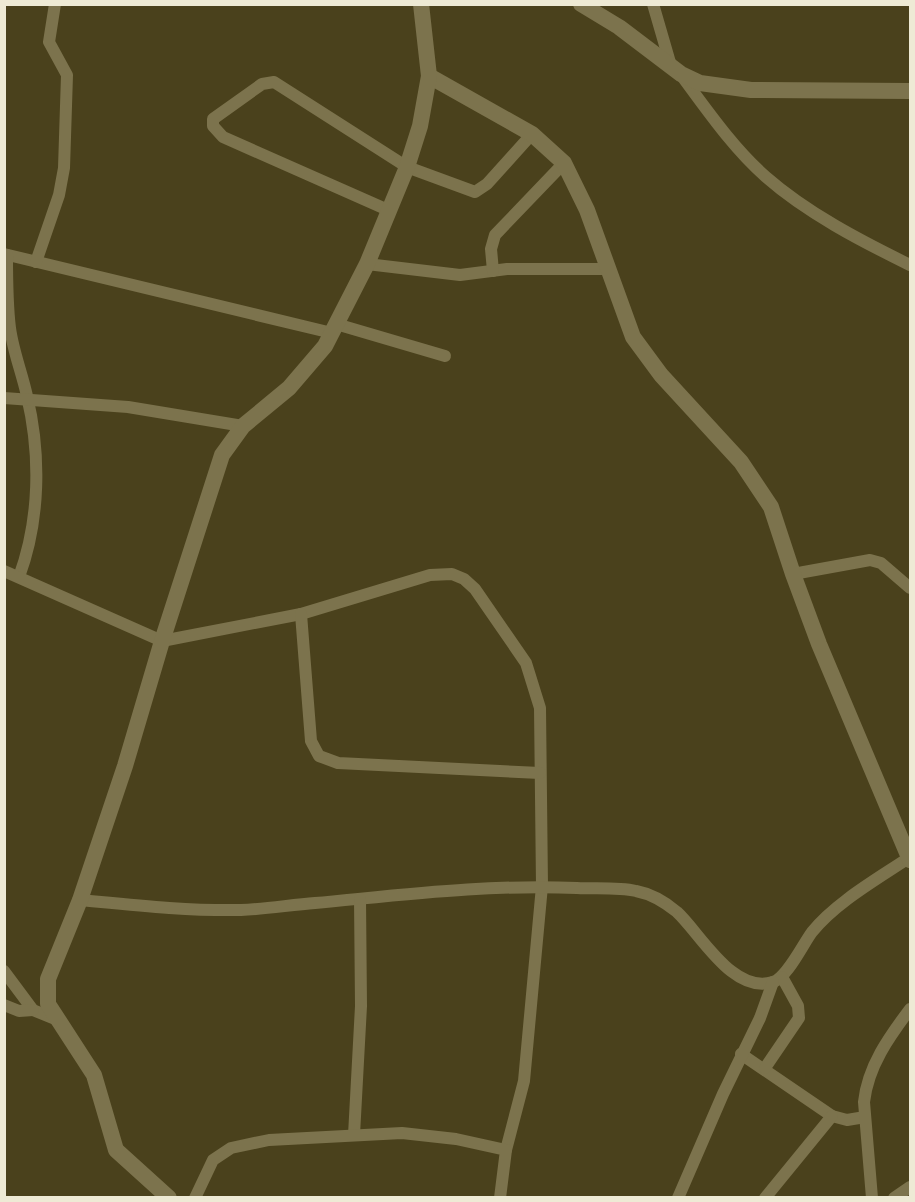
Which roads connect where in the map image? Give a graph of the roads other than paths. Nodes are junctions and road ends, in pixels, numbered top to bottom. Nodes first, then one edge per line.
1 (55, 4) edge
2 (581, 4) edge
3 (653, 4) edge
4 (421, 5) edge
5 (676, 70) junction
6 (429, 76) junction
7 (910, 91) edge
8 (532, 134) junction
9 (564, 163) junction
10 (407, 167) junction
11 (388, 210) junction
12 (6, 254) edge
13 (36, 262) junction
14 (367, 264) junction
15 (910, 265) edge
16 (608, 269) junction
17 (493, 271) junction
18 (334, 329) junction
19 (445, 356) dead end
20 (4, 398) edge
21 (28, 399) junction
22 (243, 426) junction
23 (4, 572) edge
24 (793, 574) junction
25 (19, 578) junction
26 (910, 588) edge
27 (301, 614) junction
28 (162, 641) junction
29 (540, 773) junction
30 (910, 858) edge
31 (542, 886) junction
32 (360, 899) junction
33 (80, 900) junction
34 (4, 971) edge
35 (777, 980) junction
36 (4, 1005) edge
37 (910, 1009) edge
38 (33, 1010) junction
39 (55, 1019) junction
40 (741, 1054) junction
41 (765, 1068) junction
42 (832, 1116) junction
43 (865, 1117) junction
44 (354, 1135) junction
45 (506, 1150) junction
46 (910, 1187) edge
47 (169, 1197) edge
48 (195, 1197) edge
49 (500, 1197) edge
50 (678, 1197) edge
51 (765, 1197) edge
52 (872, 1197) edge
53 (894, 1197) edge

1 - 13 street
2 - 5 street
3 - 5 street
4 - 6 street
5 - 7 street
5 - 15 street
6 - 8 street
6 - 10 street
8 - 9 street
8 - 10 street
9 - 16 street
9 - 17 street
10 - 11 street
10 - 11 street
11 - 14 street
12 - 13 street
12 - 21 street
13 - 18 street
14 - 17 street
14 - 18 street
16 - 17 street
16 - 24 street
18 - 19 street
18 - 22 street
20 - 21 street
21 - 22 street
21 - 25 street
22 - 28 street
23 - 25 street
24 - 26 street
24 - 30 street
25 - 28 street
27 - 28 street
27 - 29 street
27 - 29 street
28 - 33 street
29 - 31 street
30 - 35 street
31 - 32 street
31 - 35 street
31 - 45 street
32 - 33 street
32 - 44 street
33 - 39 street
34 - 38 street
35 - 40 street
35 - 41 street
36 - 38 street
37 - 43 street
38 - 39 street
39 - 47 street
40 - 41 street
40 - 50 street
41 - 42 street
42 - 43 street
42 - 51 street
43 - 52 street
44 - 45 street
44 - 48 street
45 - 49 street
46 - 53 street

